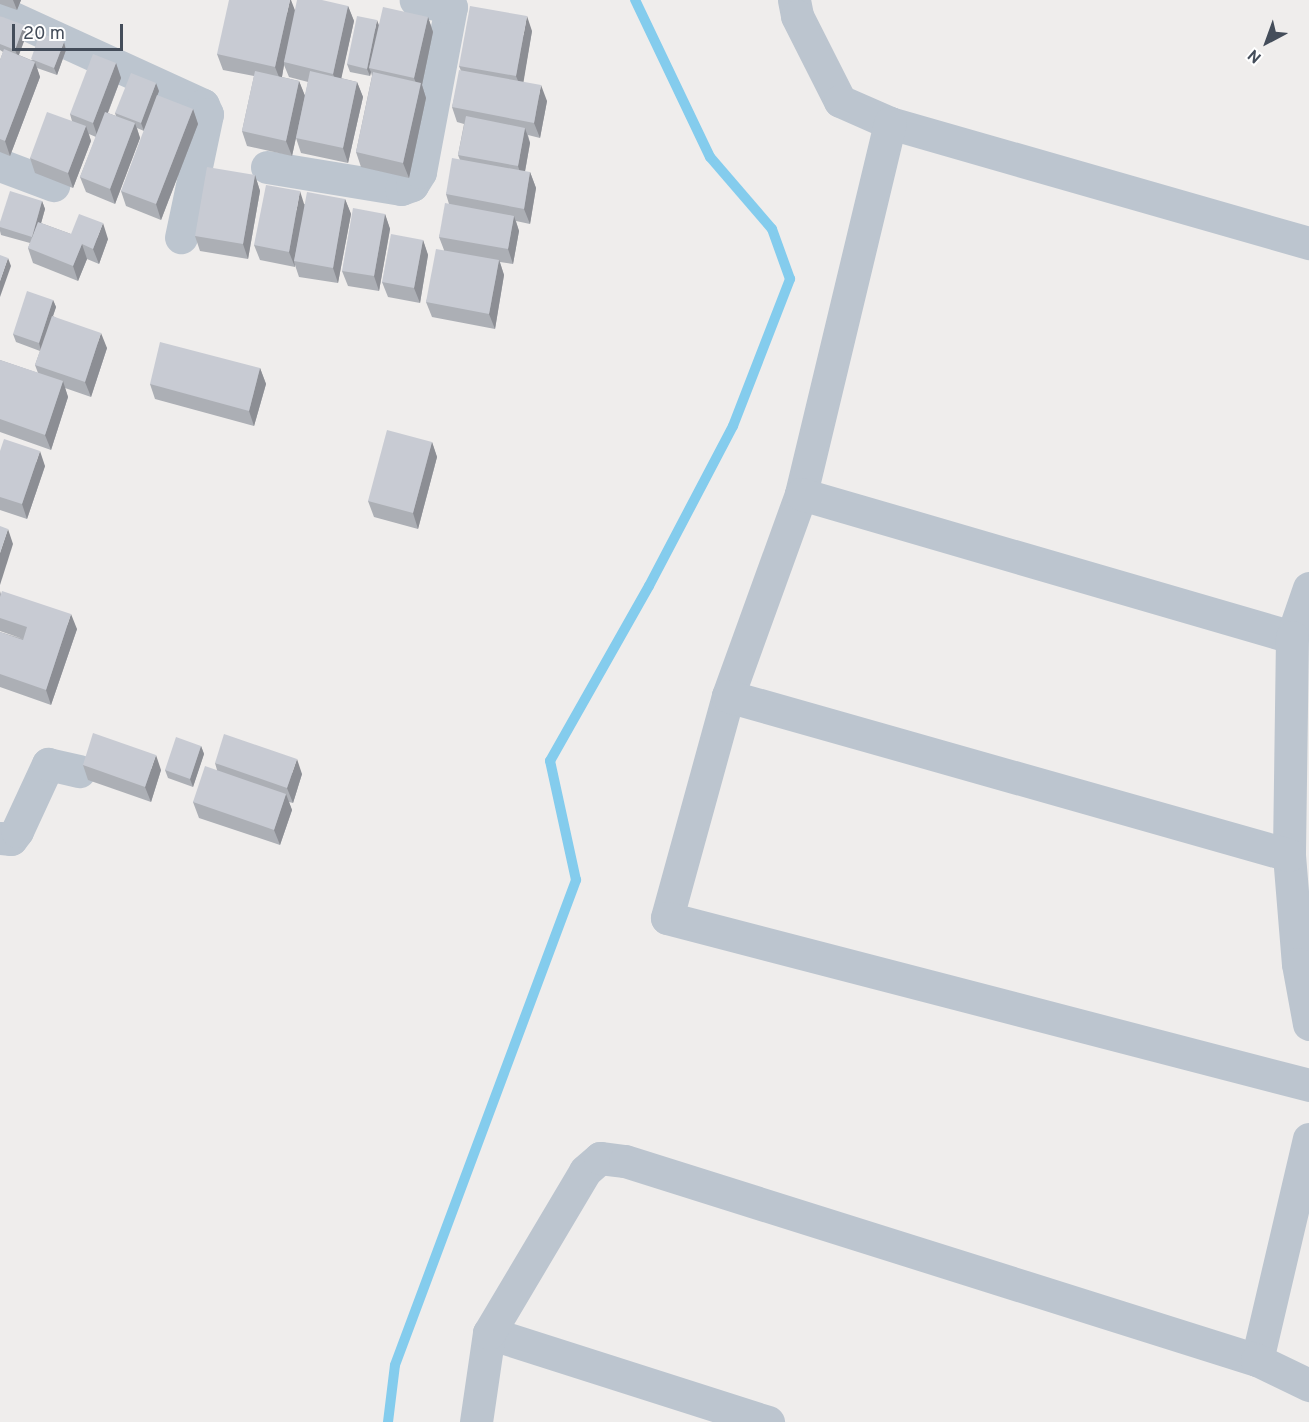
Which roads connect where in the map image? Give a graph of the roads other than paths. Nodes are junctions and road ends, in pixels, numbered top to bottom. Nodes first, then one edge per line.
1 (416, 0) edge
2 (794, 0) edge
3 (454, 3) edge
4 (0, 12) edge
5 (890, 123) junction
6 (0, 165) edge
7 (267, 167) dead end
8 (53, 185) edge
9 (181, 237) dead end
10 (1309, 243) edge
11 (801, 494) junction
12 (1309, 588) edge
13 (1292, 637) junction
14 (728, 696) junction
15 (79, 771) dead end
16 (0, 838) edge
17 (1289, 855) junction
18 (1309, 1024) edge
19 (1309, 1085) edge
20 (1309, 1139) edge
21 (489, 1333) junction
22 (1257, 1360) junction
23 (1309, 1385) edge
24 (476, 1422) edge
25 (768, 1422) edge

1 - 3 street
2 - 5 street
3 - 7 street
4 - 9 street
5 - 10 street
5 - 11 street
6 - 8 street
11 - 13 street
11 - 14 street
12 - 13 street
13 - 17 street
14 - 17 street
14 - 19 street
15 - 16 street
17 - 18 street
20 - 22 street
21 - 22 street
21 - 24 street
21 - 25 street
22 - 23 street

